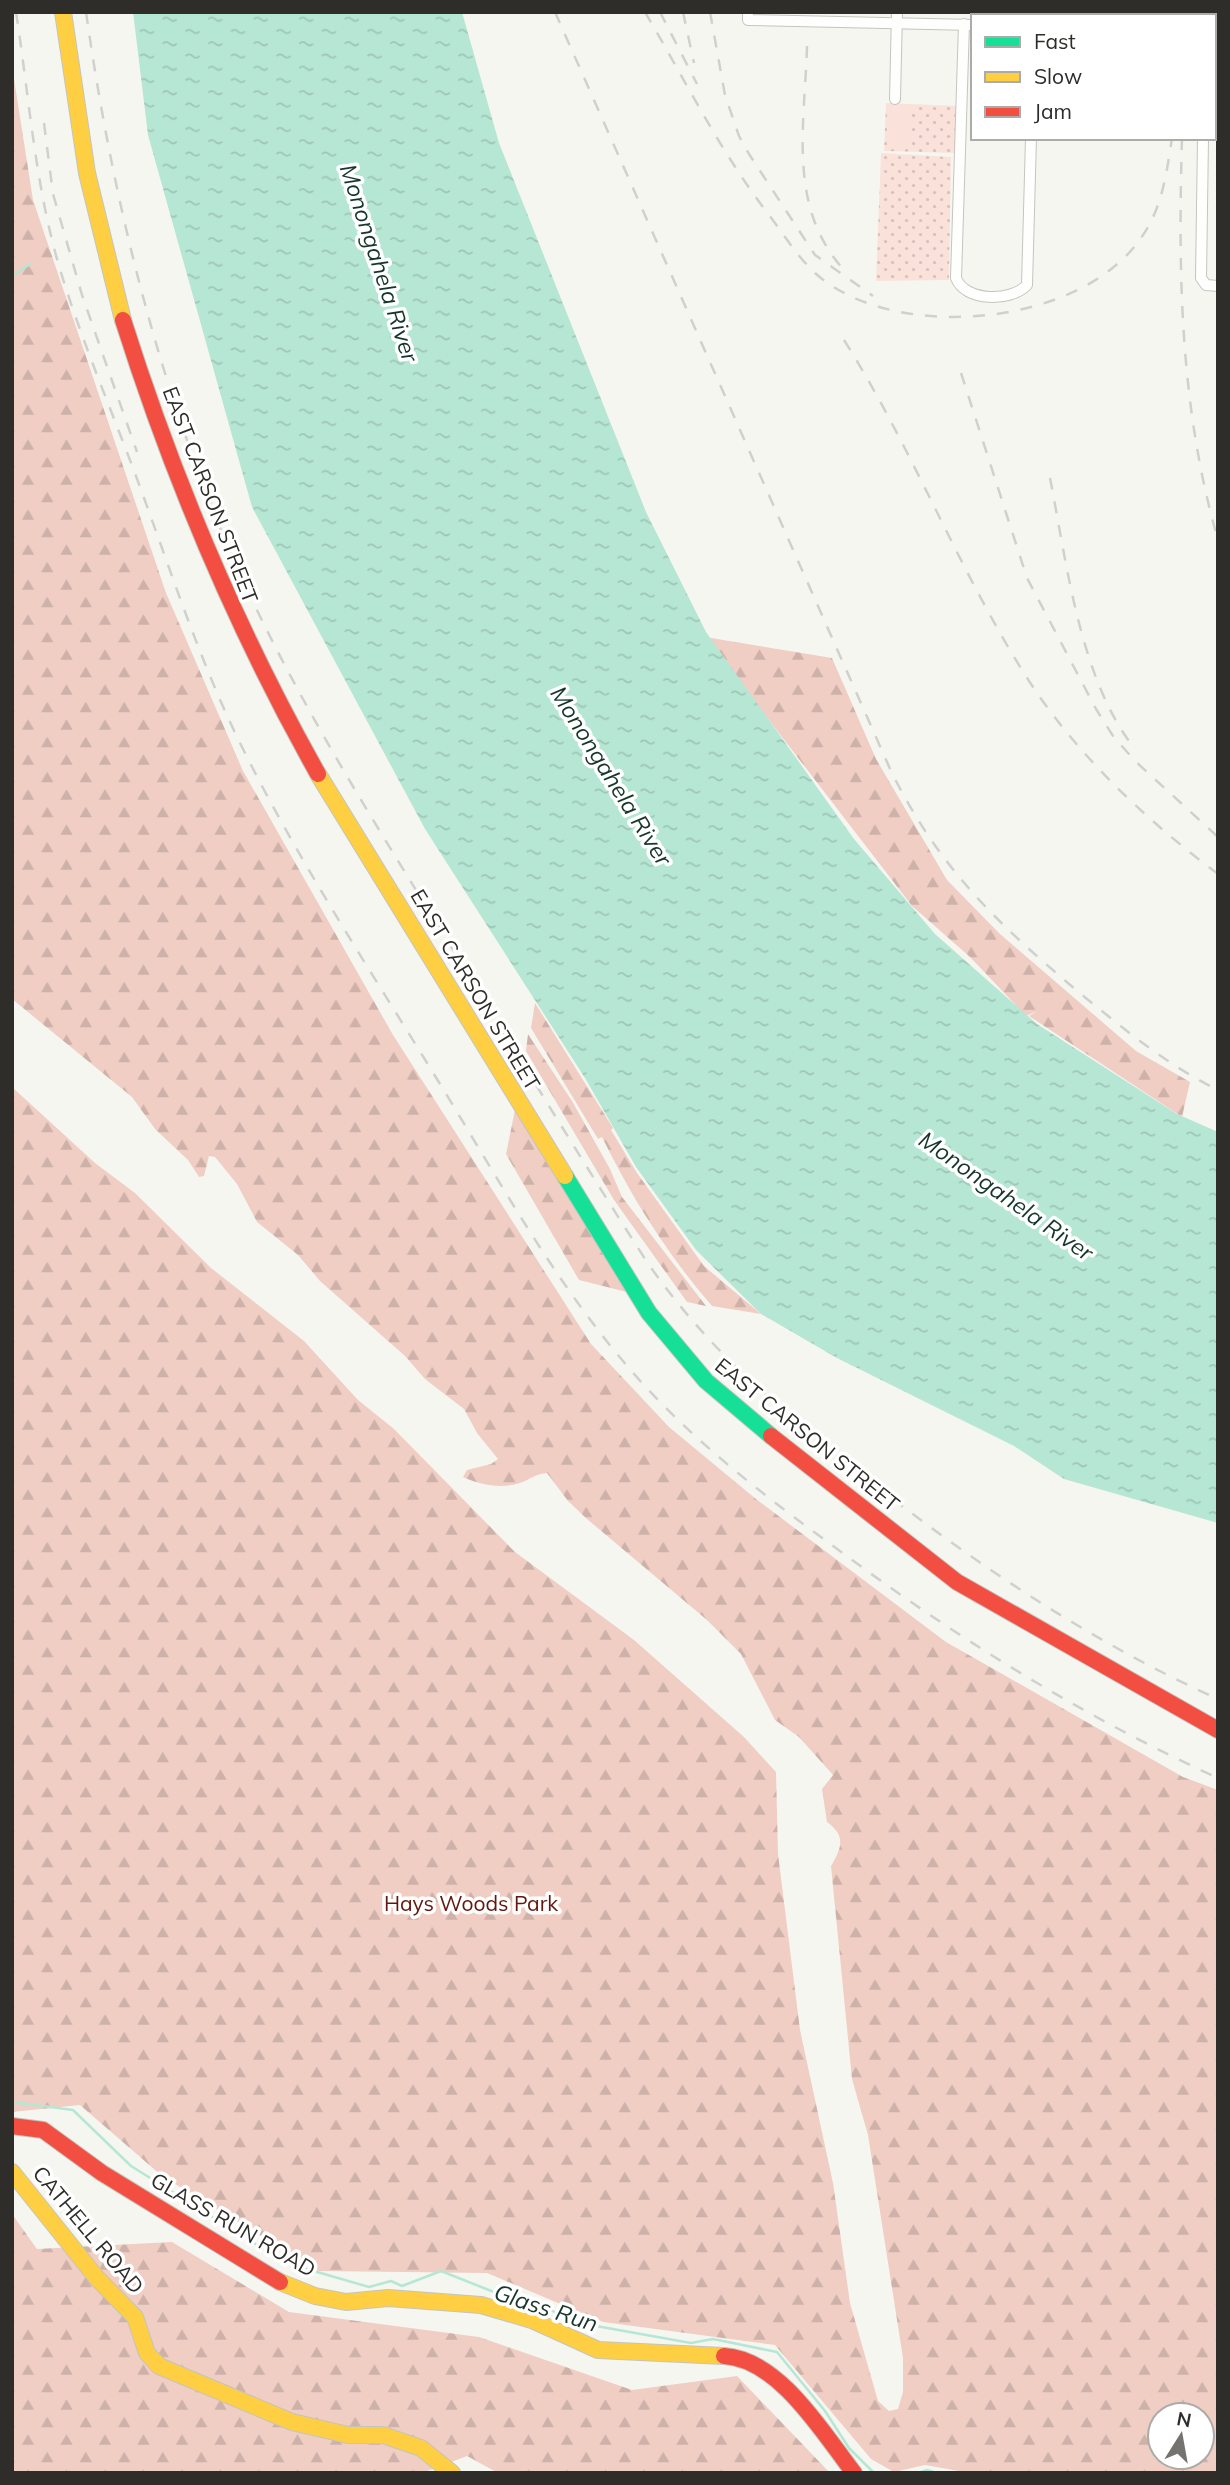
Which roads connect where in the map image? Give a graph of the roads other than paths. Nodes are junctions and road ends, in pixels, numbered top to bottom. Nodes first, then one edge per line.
1 (63, 12) edge
2 (748, 16) edge
3 (821, 17) edge
4 (897, 17) edge
5 (968, 24) edge
6 (895, 99) dead end
7 (1031, 140) edge
8 (1203, 140) edge
9 (1218, 286) edge
10 (1218, 1730) edge
11 (12, 2126) edge
12 (12, 2172) edge
13 (452, 2473) edge
14 (854, 2473) edge

1 - 10 main road, EAST CARSON STREET
2 - 3 street
3 - 4 street
4 - 5 street
4 - 6 street
5 - 7 street
8 - 9 street
11 - 14 main road, GLASS RUN ROAD
12 - 13 main road, CATHELL ROAD

